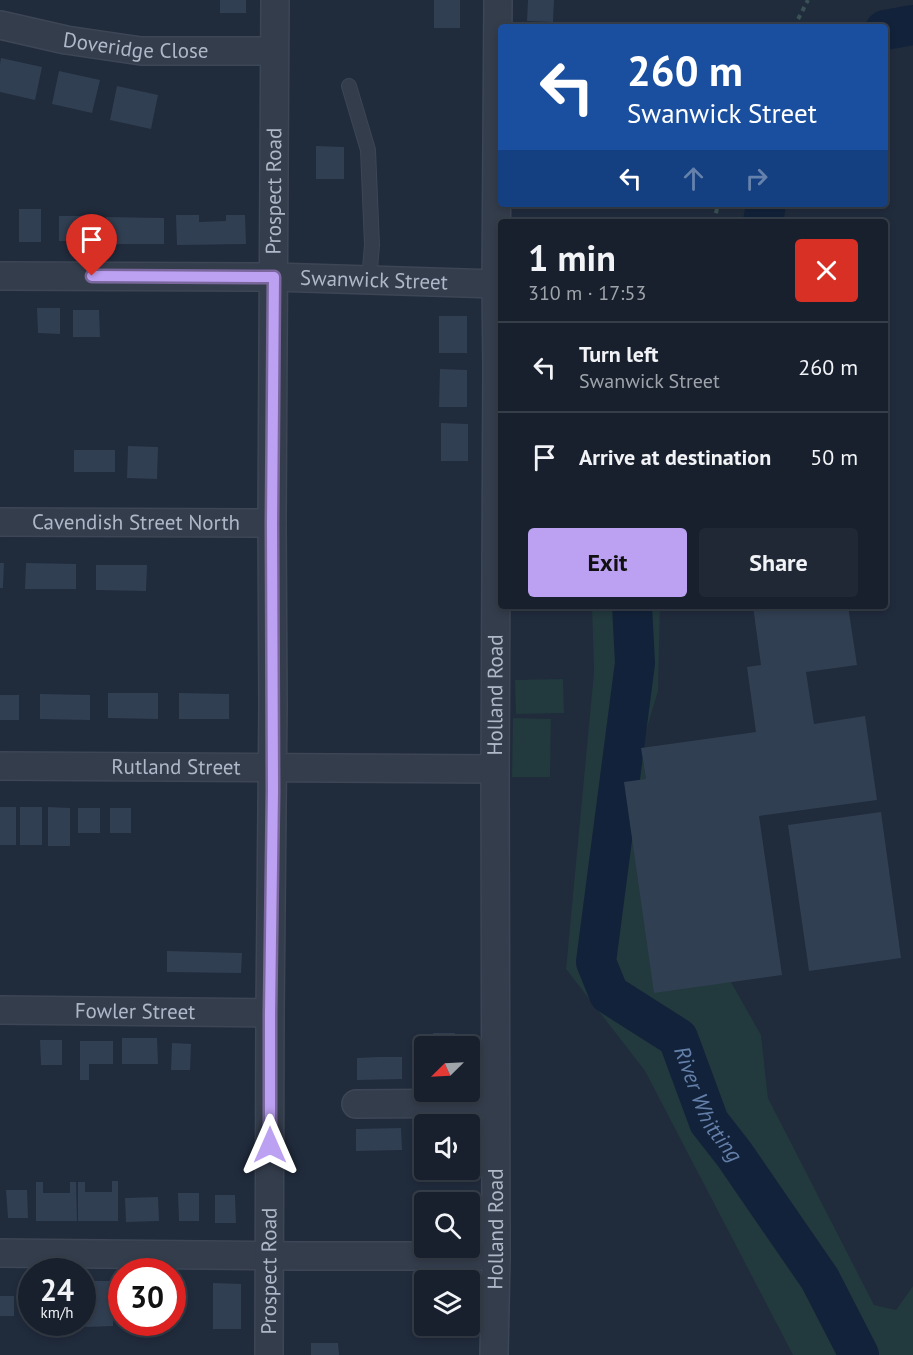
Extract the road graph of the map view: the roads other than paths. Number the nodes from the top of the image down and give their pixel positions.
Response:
1 (275, 0) edge
2 (498, 0) edge
3 (498, 24) edge
4 (0, 25) edge
5 (274, 51) junction
6 (349, 86) dead end
7 (0, 276) edge
8 (274, 277) junction
9 (369, 280) junction
10 (498, 284) edge
11 (498, 326) edge
12 (0, 522) edge
13 (272, 524) junction
14 (0, 766) edge
15 (273, 768) junction
16 (495, 769) junction
17 (0, 1010) edge
18 (270, 1013) junction
19 (494, 1103) junction
20 (356, 1104) dead end
21 (0, 1253) edge
22 (270, 1256) junction
23 (496, 1256) junction
24 (269, 1355) edge
25 (494, 1355) edge

1 - 5 street, Prospect Road
2 - 3 street, Holland Road
4 - 5 street, Doveridge Close
5 - 8 street, Prospect Road
6 - 9 lane
7 - 8 street, Swanwick Street
8 - 9 street, Swanwick Street
8 - 13 street, Prospect Road
9 - 10 street, Swanwick Street
11 - 16 street, Holland Road
12 - 13 street, Cavendish Street North
13 - 15 street, Prospect Road
14 - 15 street, Rutland Street
15 - 16 street, Rutland Street
15 - 18 street, Prospect Road
16 - 19 street, Holland Road
17 - 18 street, Fowler Street
18 - 22 street, Prospect Road
19 - 20 street
19 - 23 street, Holland Road
21 - 22 street
22 - 23 street
22 - 24 street, Prospect Road
23 - 25 street, Holland Road

